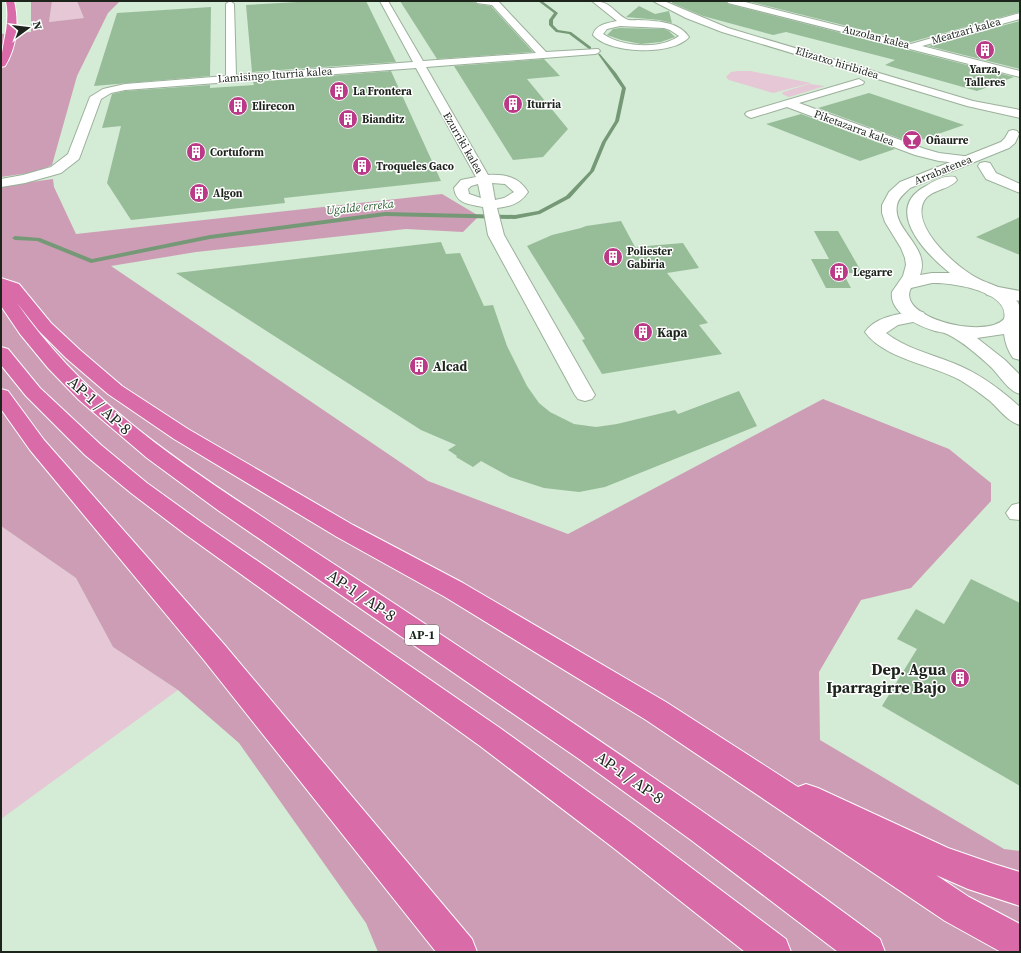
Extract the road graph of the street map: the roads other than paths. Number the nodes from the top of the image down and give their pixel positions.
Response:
1 (10, 1) edge
2 (384, 1) edge
3 (480, 1) edge
4 (596, 1) edge
5 (656, 1) edge
6 (731, 1) edge
7 (230, 4) dead end
8 (1020, 16) edge
9 (625, 23) junction
10 (607, 41) junction
11 (912, 46) junction
12 (646, 47) junction
13 (595, 51) junction
14 (543, 54) junction
15 (1, 64) edge
16 (419, 64) junction
17 (1020, 74) edge
18 (231, 79) junction
19 (859, 82) dead end
20 (787, 103) junction
21 (751, 114) dead end
22 (1020, 114) edge
23 (1020, 118) edge
24 (992, 119) dead end
25 (1016, 136) edge
26 (920, 152) junction
27 (1014, 155) dead end
28 (967, 160) junction
29 (985, 166) junction
30 (942, 170) junction
31 (484, 179) junction
32 (3, 183) dead end
33 (1020, 189) edge
34 (489, 204) junction
35 (1, 283) edge
36 (907, 284) junction
37 (976, 284) junction
38 (993, 291) junction
39 (1, 293) edge
40 (1020, 296) edge
41 (917, 316) junction
42 (1015, 317) edge
43 (953, 330) junction
44 (1, 353) edge
45 (1020, 354) edge
46 (1020, 388) edge
47 (1, 395) edge
48 (585, 395) dead end
49 (1020, 419) edge
50 (774, 788) junction
51 (1020, 889) edge
52 (1020, 943) edge
53 (458, 952) edge
54 (773, 952) edge
55 (867, 952) edge

1 - 15 highway
2 - 16 street, Ezurriki kalea
3 - 14 street
4 - 9 street
5 - 22 street, Elizatxo hiribidea
5 - 24 street, Elizatxo hiribidea
6 - 11 street, Auzolan kalea
7 - 18 street
8 - 11 street, Meatzari kalea
9 - 10 street
9 - 12 street
10 - 12 street
10 - 13 street
11 - 17 street, Auzolan kalea
12 - 13 street, Lamisingo Iturria kalea
13 - 14 street, Lamisingo Iturria kalea
14 - 16 street, Lamisingo Iturria kalea
16 - 18 street, Lamisingo Iturria kalea
16 - 31 street, Ezurriki kalea
18 - 32 street, Lamisingo Iturria kalea
19 - 20 street, Piketazarra kalea
20 - 21 street, Piketazarra kalea
20 - 26 street, Piketazarra kalea
23 - 25 street
25 - 28 street, Arrabatenea
26 - 28 street, Piketazarra kalea
26 - 30 street, Piketazarra kalea
27 - 29 street, Arrabatenea
28 - 30 street, Arrabatenea
29 - 33 street
29 - 37 street, Arrabatenea
30 - 36 street, Arrabatenea
31 - 34 street, Ezurriki kalea
31 - 34 street
31 - 34 street
34 - 48 street, Ezurriki kalea
35 - 50 highway
36 - 37 street, Arrabatenea
36 - 41 street, Arrabatenea
37 - 38 street, Arrabatenea
38 - 40 street
38 - 42 street, Arrabatenea
39 - 55 highway, AP-1 / AP-8 / AP-1
41 - 43 street, Arrabatenea
41 - 49 street
42 - 43 street, Arrabatenea
42 - 45 street
43 - 46 street
44 - 54 highway
47 - 53 highway
50 - 51 highway
50 - 52 highway

